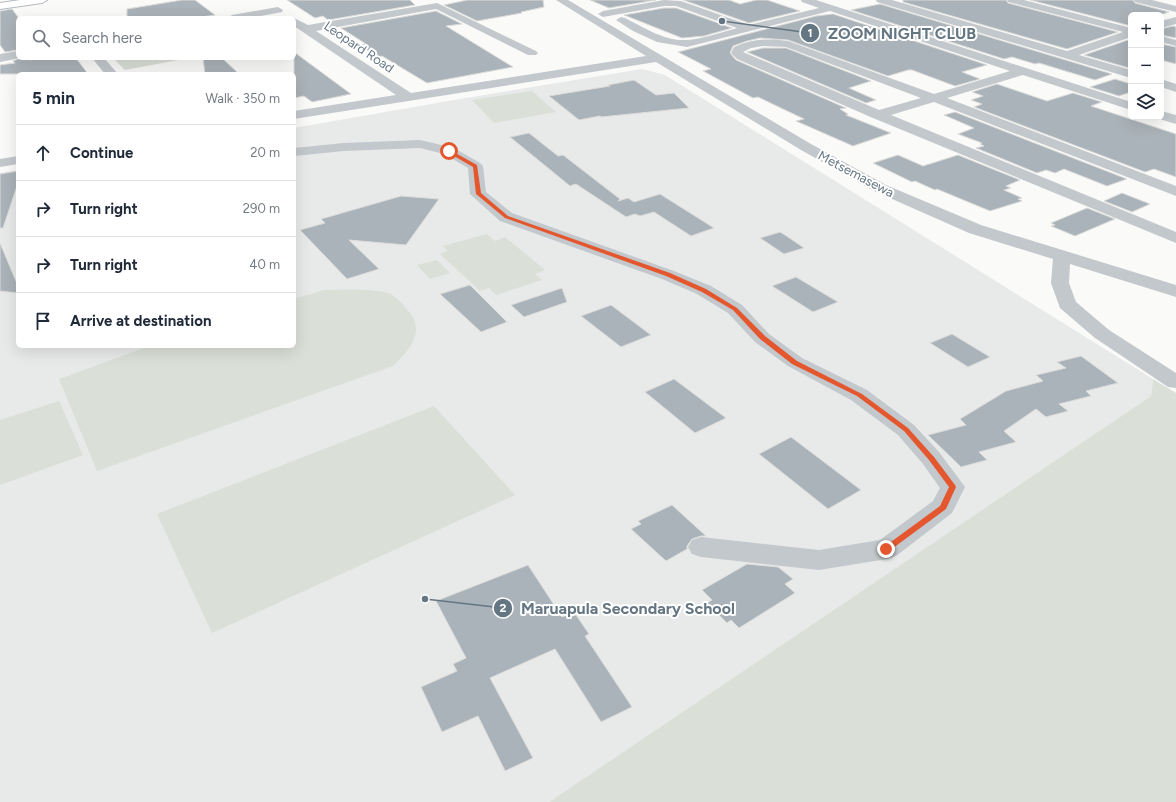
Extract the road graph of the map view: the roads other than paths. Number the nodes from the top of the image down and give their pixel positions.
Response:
1 (9, 0) edge
2 (42, 0) edge
3 (264, 0) edge
4 (561, 0) edge
5 (806, 0) edge
6 (881, 0) edge
7 (1012, 0) edge
8 (1139, 0) edge
9 (0, 1) edge
10 (438, 3) edge
11 (855, 3) dead end
12 (652, 5) junction
13 (0, 6) edge
14 (604, 8) junction
15 (832, 8) junction
16 (1176, 9) edge
17 (278, 10) junction
18 (674, 14) dead end
19 (244, 16) edge
20 (287, 16) edge
21 (714, 16) junction
22 (590, 17) junction
23 (1176, 20) edge
24 (695, 21) dead end
25 (296, 22) edge
26 (1164, 24) edge
27 (307, 29) junction
28 (749, 29) junction
29 (1128, 31) edge
30 (1128, 33) edge
31 (1164, 40) edge
32 (1176, 44) edge
33 (532, 53) dead end
34 (16, 55) edge
35 (1068, 55) junction
36 (0, 58) edge
37 (658, 58) junction
38 (1081, 59) junction
39 (100, 60) edge
40 (1022, 71) junction
41 (110, 72) edge
42 (1128, 73) edge
43 (1035, 75) junction
44 (1164, 85) edge
45 (1176, 88) edge
46 (408, 97) junction
47 (937, 99) junction
48 (1128, 105) edge
49 (296, 115) edge
50 (878, 116) junction
51 (1164, 117) edge
52 (1176, 120) edge
53 (296, 152) edge
54 (16, 160) edge
55 (0, 163) edge
56 (1176, 191) edge
57 (1176, 238) edge
58 (1062, 256) junction
59 (1176, 291) edge
60 (1176, 382) edge
61 (701, 547) dead end

1 - 9 main road
2 - 13 main road
3 - 17 street
4 - 22 street, Metsemasewa
5 - 15 street
6 - 35 street
7 - 29 street
8 - 16 street
10 - 27 street
10 - 33 street
11 - 15 street
12 - 14 street
12 - 18 street
12 - 21 street
14 - 22 street
14 - 28 street
15 - 28 street
15 - 40 street
17 - 19 street
17 - 20 street
21 - 24 street
21 - 28 street
22 - 37 street, Metsemasewa
23 - 26 street
25 - 27 street, Leopard Road
27 - 46 street, Leopard Road
30 - 35 street
31 - 32 street
34 - 36 street
35 - 38 street
37 - 46 street
37 - 58 street, Metsemasewa
38 - 42 street
38 - 43 street
39 - 41 street
40 - 43 street
40 - 47 street
43 - 48 street
44 - 45 street
46 - 49 street
47 - 50 street
47 - 50 street
47 - 56 street
50 - 57 street
51 - 52 street
53 - 61 street
54 - 55 street
58 - 59 street, Metsemasewa
58 - 60 street

